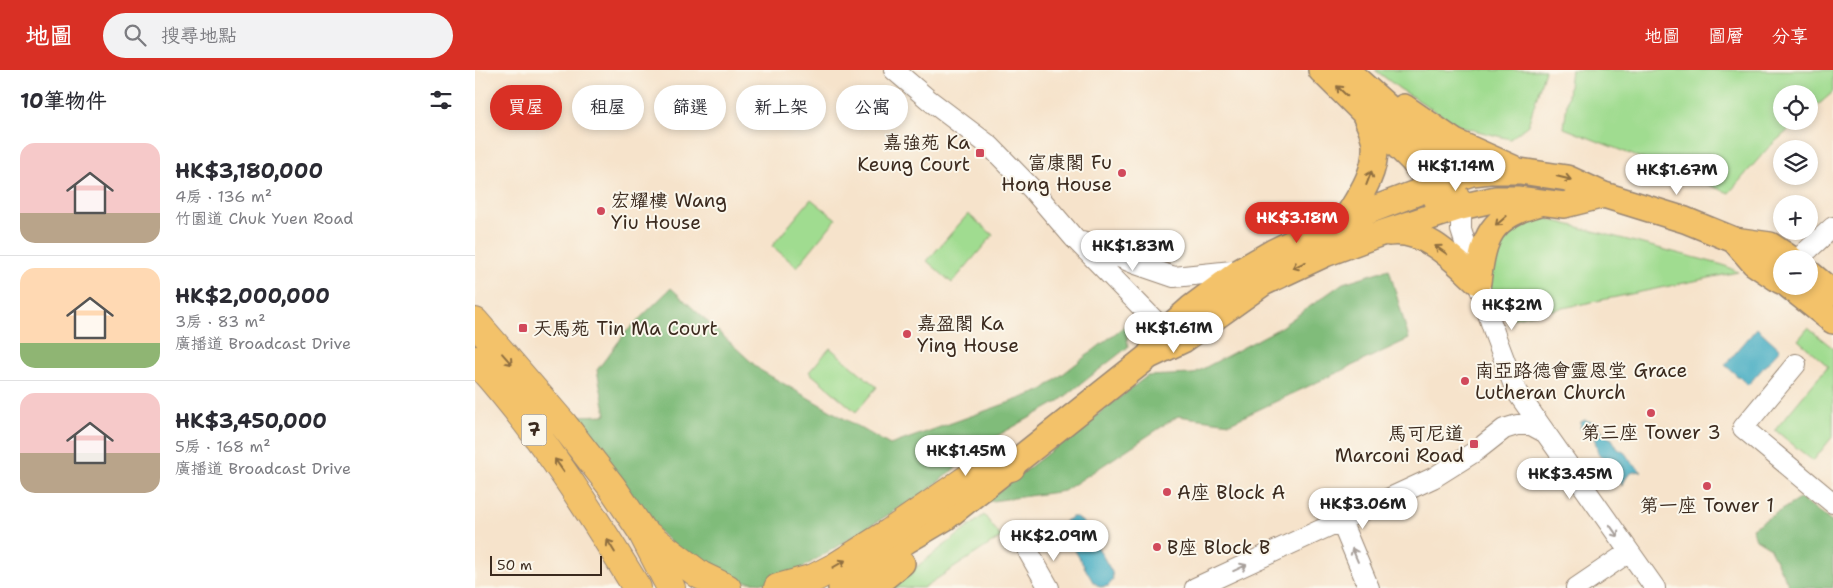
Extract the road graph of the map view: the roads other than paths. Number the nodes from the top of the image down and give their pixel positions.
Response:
1 (894, 70) edge
2 (1321, 70) edge
3 (1346, 70) edge
4 (1368, 102) junction
5 (1520, 171) junction
6 (1441, 184) junction
7 (1604, 195) junction
8 (1545, 202) junction
9 (1455, 217) junction
10 (1345, 220) junction
11 (1833, 227) edge
12 (1376, 235) junction
13 (1074, 238) junction
14 (1808, 250) edge
15 (1773, 252) edge
16 (1242, 270) junction
17 (1818, 280) edge
18 (1478, 282) junction
19 (1833, 293) edge
20 (1804, 295) edge
21 (1833, 321) edge
22 (475, 322) edge
23 (1174, 335) junction
24 (475, 360) edge
25 (1796, 364) dead end
26 (1516, 391) junction
27 (1504, 429) junction
28 (1544, 432) junction
29 (1011, 467) junction
30 (1833, 503) edge
31 (945, 518) junction
32 (1341, 521) junction
33 (641, 530) junction
34 (1629, 552) junction
35 (1029, 553) dead end
36 (637, 588) edge
37 (671, 588) edge
38 (727, 588) edge
39 (778, 588) edge
40 (841, 588) edge
41 (871, 588) edge
42 (1049, 588) edge
43 (1195, 588) edge
44 (1369, 588) edge
45 (1576, 588) edge
46 (1655, 588) edge

1 - 13 street
4 -> 2 main road
3 - 4 main road
4 - 5 main road
4 - 6 main road
10 -> 4 main road
5 - 6 main road
5 -> 7 main road
6 - 9 main road
6 - 10 main road
7 - 8 main road
7 - 15 main road
8 - 9 main road
8 -> 18 main road
9 - 12 main road
9 - 18 street
10 - 16 main road
11 - 14 street
18 -> 12 main road
12 -> 23 main road
13 - 16 street
13 - 23 street
16 - 23 main road
17 - 19 main road
18 - 26 street
20 - 21 main road
22 -> 33 highway, 7
23 - 29 main road
36 -> 24 highway, 7
25 - 30 street
26 - 27 street
26 - 28 street
27 - 28 street
27 - 32 street
28 -> 34 street
29 - 31 main road
39 -> 29 highway
31 - 40 main road
31 - 41 main road
43 -> 32 street
44 -> 32 street
33 - 37 highway, 7
33 - 38 highway
34 - 45 street
34 - 46 street
35 - 42 street

